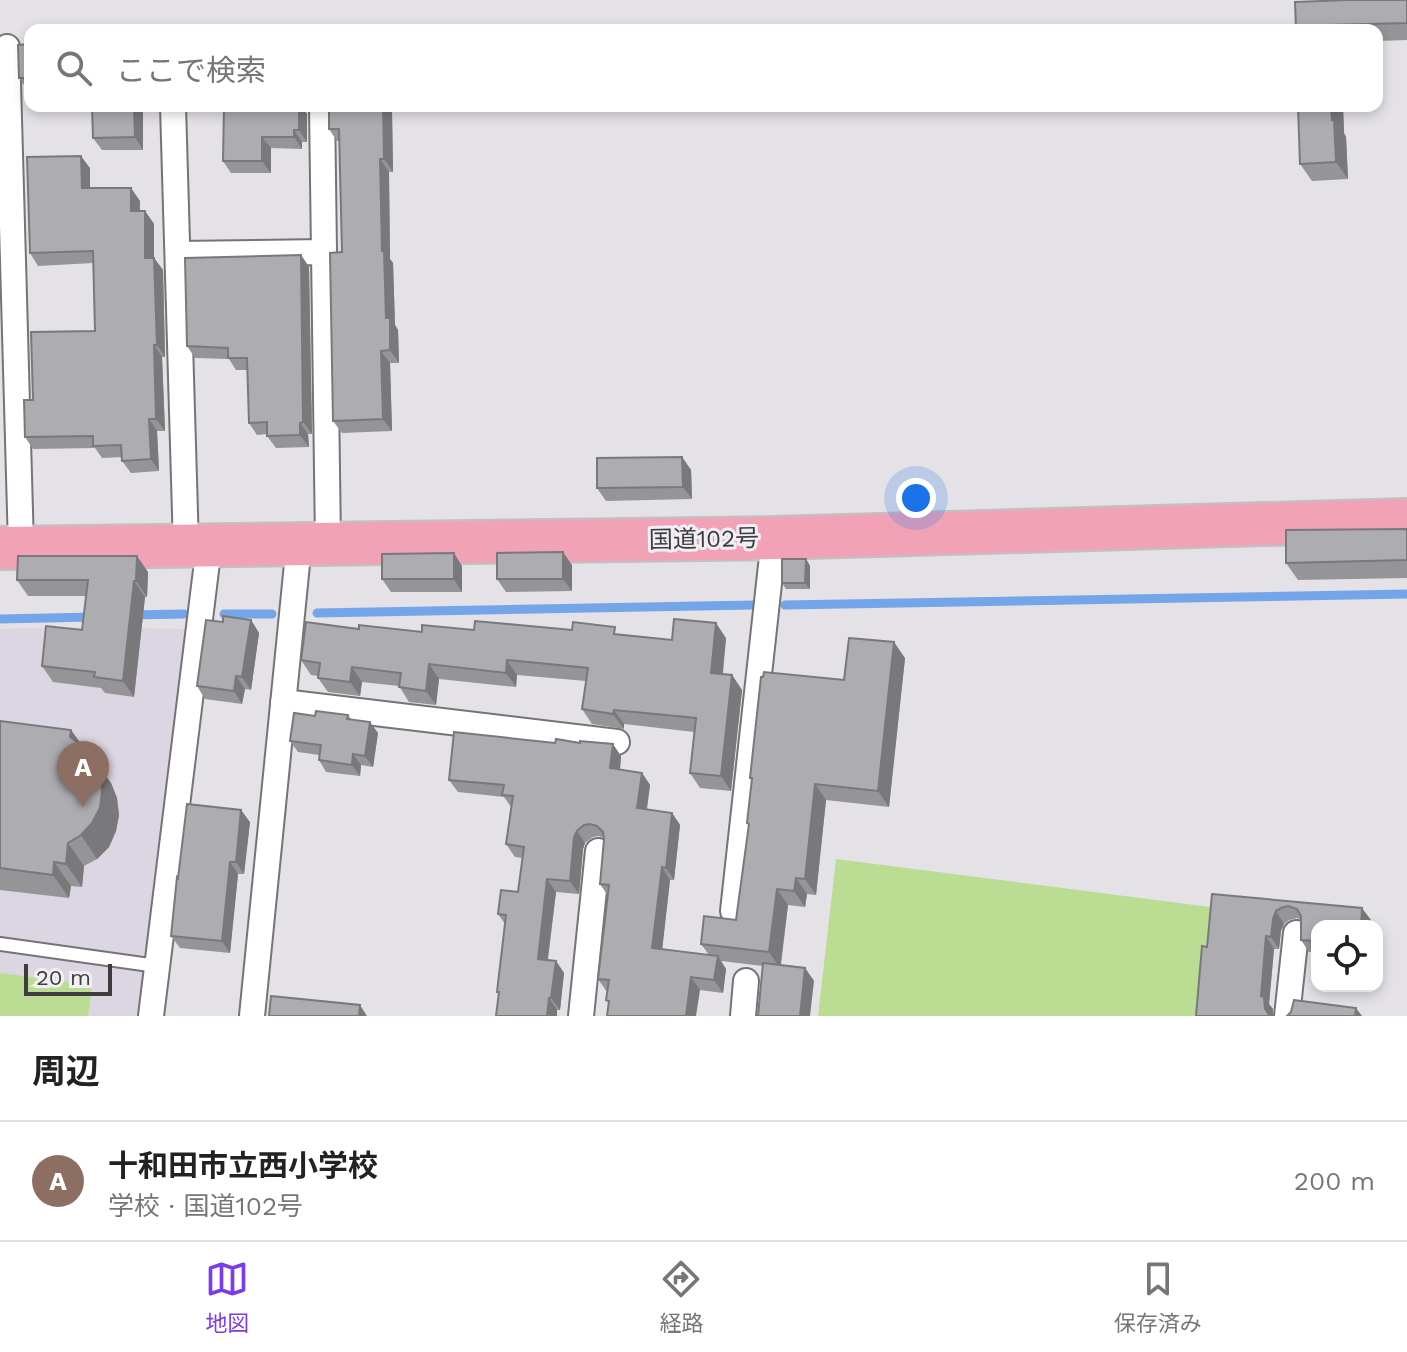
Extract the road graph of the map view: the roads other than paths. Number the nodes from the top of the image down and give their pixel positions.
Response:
1 (12, 47) edge
2 (173, 112) edge
3 (322, 112) edge
4 (324, 252) junction
5 (178, 254) junction
6 (1407, 520) edge
7 (774, 538) junction
8 (314, 543) junction
9 (198, 546) junction
10 (10, 548) edge
11 (283, 702) junction
12 (617, 742) dead end
13 (598, 851) dead end
14 (733, 911) dead end
15 (1296, 933) dead end
16 (0, 944) edge
17 (157, 966) junction
18 (746, 981) dead end
19 (151, 1016) edge
20 (252, 1016) edge
21 (581, 1016) edge
22 (743, 1016) edge
23 (1287, 1016) edge

1 - 10 street
2 - 5 street
3 - 4 street
4 - 5 street
4 - 8 street
5 - 9 street
6 - 7 highway, 国道102号
7 - 8 highway, 国道102号
7 - 14 street
8 - 9 highway, 国道102号
8 - 11 street
9 - 10 highway, 国道102号
9 - 17 street
11 - 12 street
11 - 20 street
13 - 21 street
15 - 23 street
16 - 17 lane
17 - 19 street
18 - 22 street

